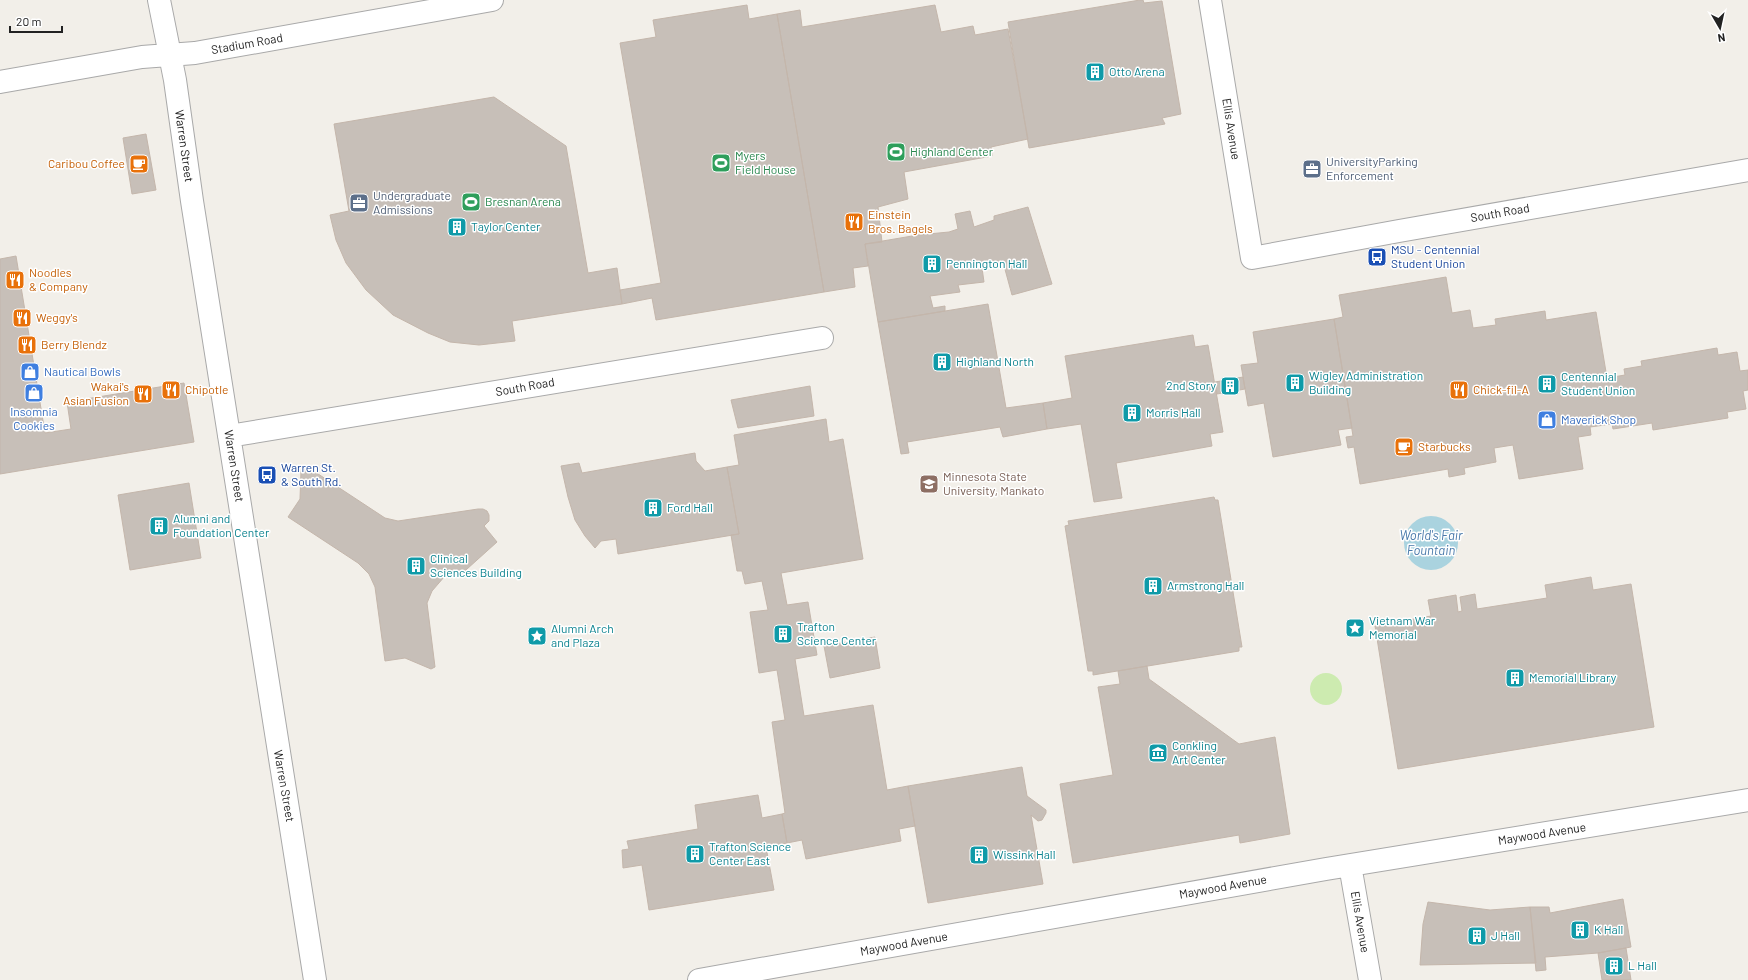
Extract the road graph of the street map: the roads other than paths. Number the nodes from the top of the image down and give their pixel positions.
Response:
1 (159, 0) edge
2 (492, 0) edge
3 (1210, 0) edge
4 (170, 55) junction
5 (0, 82) edge
6 (1748, 170) edge
7 (1252, 258) joint
8 (822, 338) dead end
9 (229, 436) junction
10 (1748, 800) edge
11 (1350, 865) junction
12 (740, 976) edge
13 (315, 980) edge
14 (699, 980) edge
15 (1370, 980) edge

1 - 4 street, Warren Street
2 - 4 street, Stadium Road
3 - 7 street, Ellis Avenue
4 - 5 street, Stadium Road
4 - 9 street, Warren Street
6 - 7 street, South Road
8 - 9 street, South Road
9 - 13 street, Warren Street
10 - 11 street, Maywood Avenue
11 - 12 street, Maywood Avenue
11 - 15 street, Ellis Avenue
12 - 14 street, Maywood Avenue

